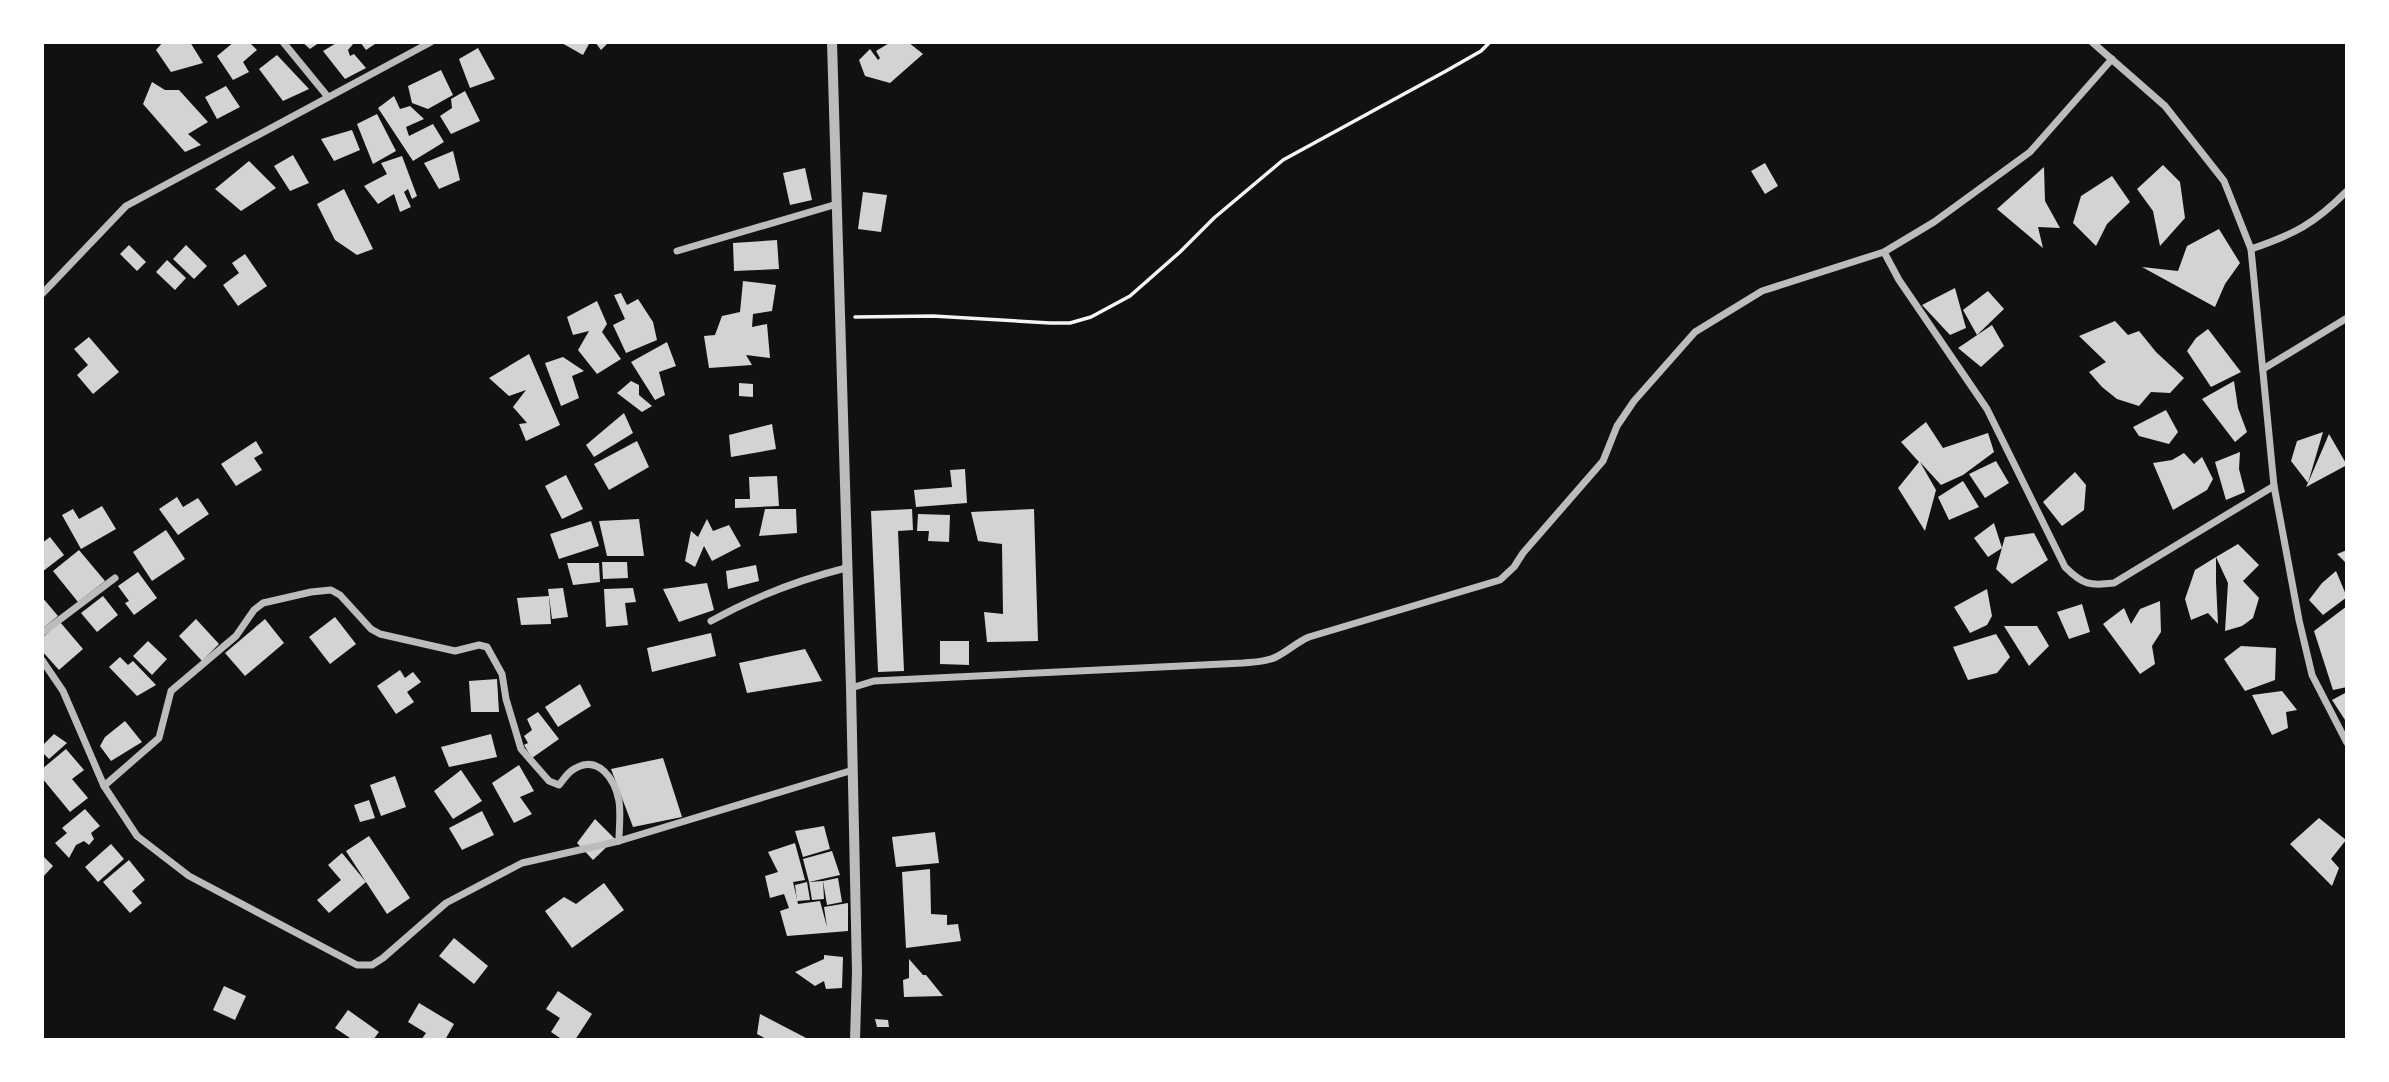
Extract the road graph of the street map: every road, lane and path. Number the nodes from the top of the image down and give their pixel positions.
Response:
1 (283, 42) edge
2 (430, 42) edge
3 (832, 42) edge
4 (1490, 42) edge
5 (2092, 42) edge
6 (2112, 59) junction
7 (328, 97) junction
8 (2347, 191) edge
9 (837, 204) junction
10 (2251, 249) junction
11 (677, 251) dead end
12 (1884, 252) junction
13 (42, 294) edge
14 (840, 317) junction
15 (2347, 318) edge
16 (2263, 369) junction
17 (2274, 486) junction
18 (846, 568) junction
19 (115, 578) dead end
20 (711, 621) dead end
21 (42, 633) edge
22 (42, 660) edge
23 (851, 688) junction
24 (2347, 743) edge
25 (853, 770) junction
26 (104, 786) junction
27 (620, 841) junction
28 (855, 1040) edge

1 - 7 street
2 - 7 street
3 - 9 street
4 - 14 path
5 - 6 street
6 - 10 street
6 - 12 street
7 - 13 street
8 - 10 street
9 - 11 street
9 - 14 street
10 - 16 street
12 - 17 street
12 - 23 street
14 - 18 street
15 - 16 street
16 - 17 street
17 - 24 street
18 - 20 street
18 - 23 street
19 - 21 street
22 - 26 street
23 - 25 street
25 - 27 street
25 - 28 street
26 - 27 street
26 - 27 street

